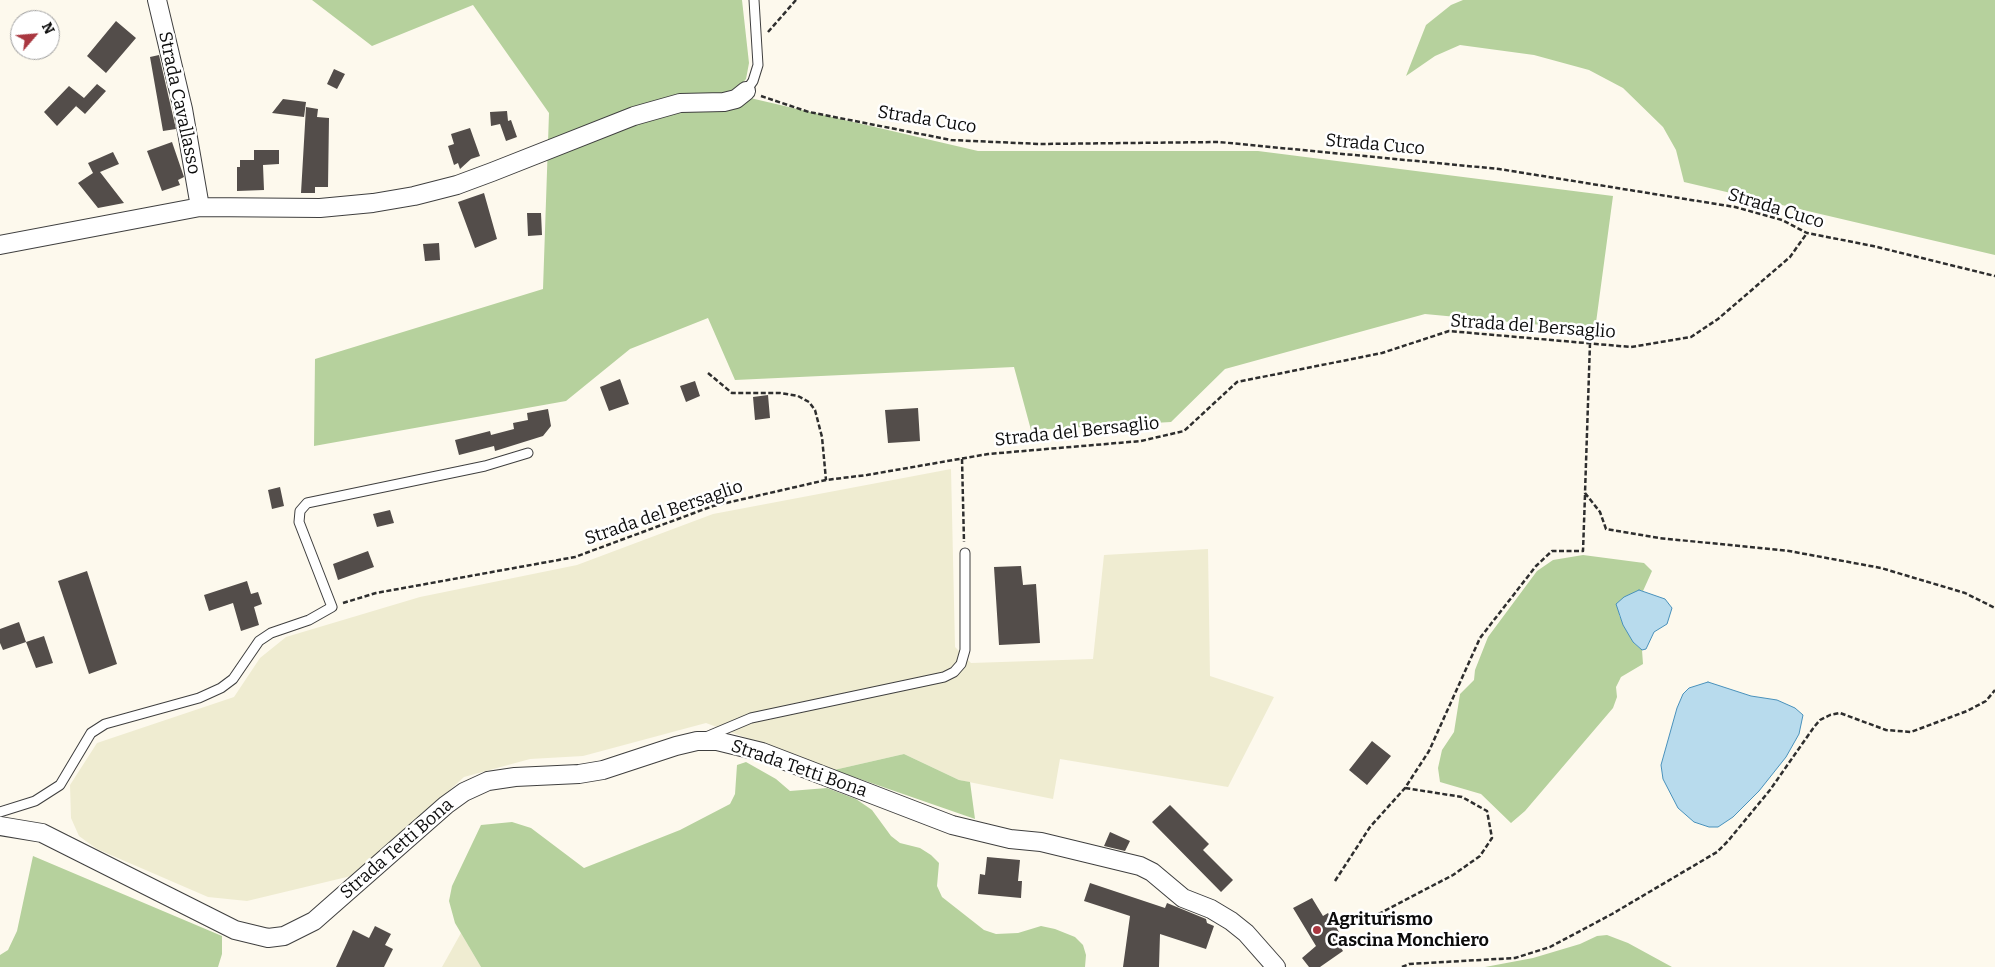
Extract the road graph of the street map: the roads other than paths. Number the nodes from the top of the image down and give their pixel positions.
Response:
1 (157, 0) edge
2 (754, 0) edge
3 (746, 92) joint
4 (200, 207) junction
5 (0, 245) edge
6 (528, 453) dead end
7 (965, 553) road end
8 (697, 741) junction
9 (0, 812) edge
10 (0, 826) edge
11 (1276, 967) edge

1 - 4 street, Strada Cavallasso
2 - 3 lane
3 - 4 street
4 - 5 street
6 - 9 lane
7 - 8 lane
8 - 10 street, Strada Tetti Bona
8 - 11 street, Strada Tetti Bona

